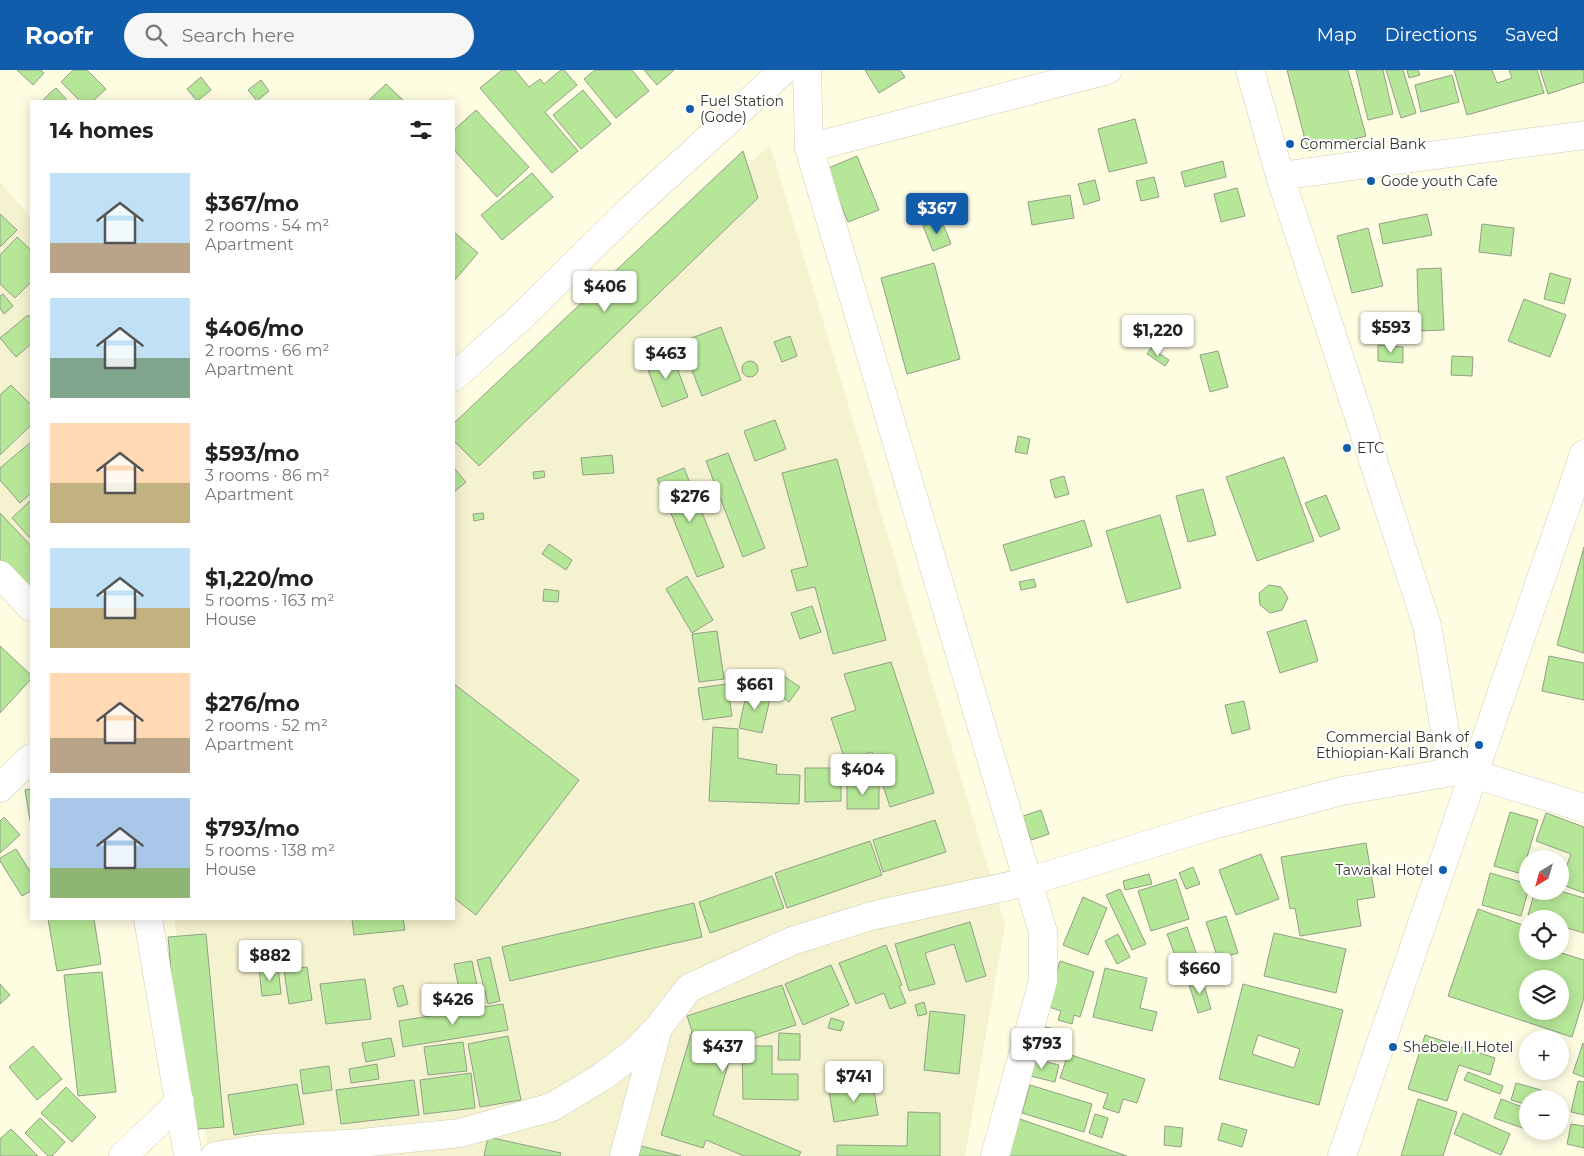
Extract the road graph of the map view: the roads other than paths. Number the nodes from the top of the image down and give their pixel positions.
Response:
1 (784, 70) edge
2 (807, 70) edge
3 (1108, 70) edge
4 (1250, 70) edge
5 (1584, 136) edge
6 (809, 148) junction
7 (1280, 176) junction
8 (455, 376) edge
9 (1584, 454) edge
10 (0, 575) edge
11 (30, 606) edge
12 (30, 759) edge
13 (1463, 773) junction
14 (0, 788) edge
15 (1584, 808) edge
16 (1027, 882) junction
17 (148, 920) edge
18 (658, 1028) junction
19 (180, 1102) junction
20 (461, 1144) edge
21 (123, 1156) edge
22 (188, 1156) edge
23 (215, 1156) edge
24 (624, 1156) edge
25 (995, 1156) edge
26 (1342, 1156) edge

1 - 8 street
2 - 6 street
3 - 6 street
4 - 7 street
5 - 7 street
6 - 16 street
7 - 13 street
9 - 13 street
10 - 11 street
12 - 14 street
13 - 15 street
13 - 16 street
13 - 26 street
16 - 18 street
16 - 25 street
17 - 19 street
18 - 20 street
18 - 24 street
19 - 21 street
19 - 22 street
20 - 23 street

